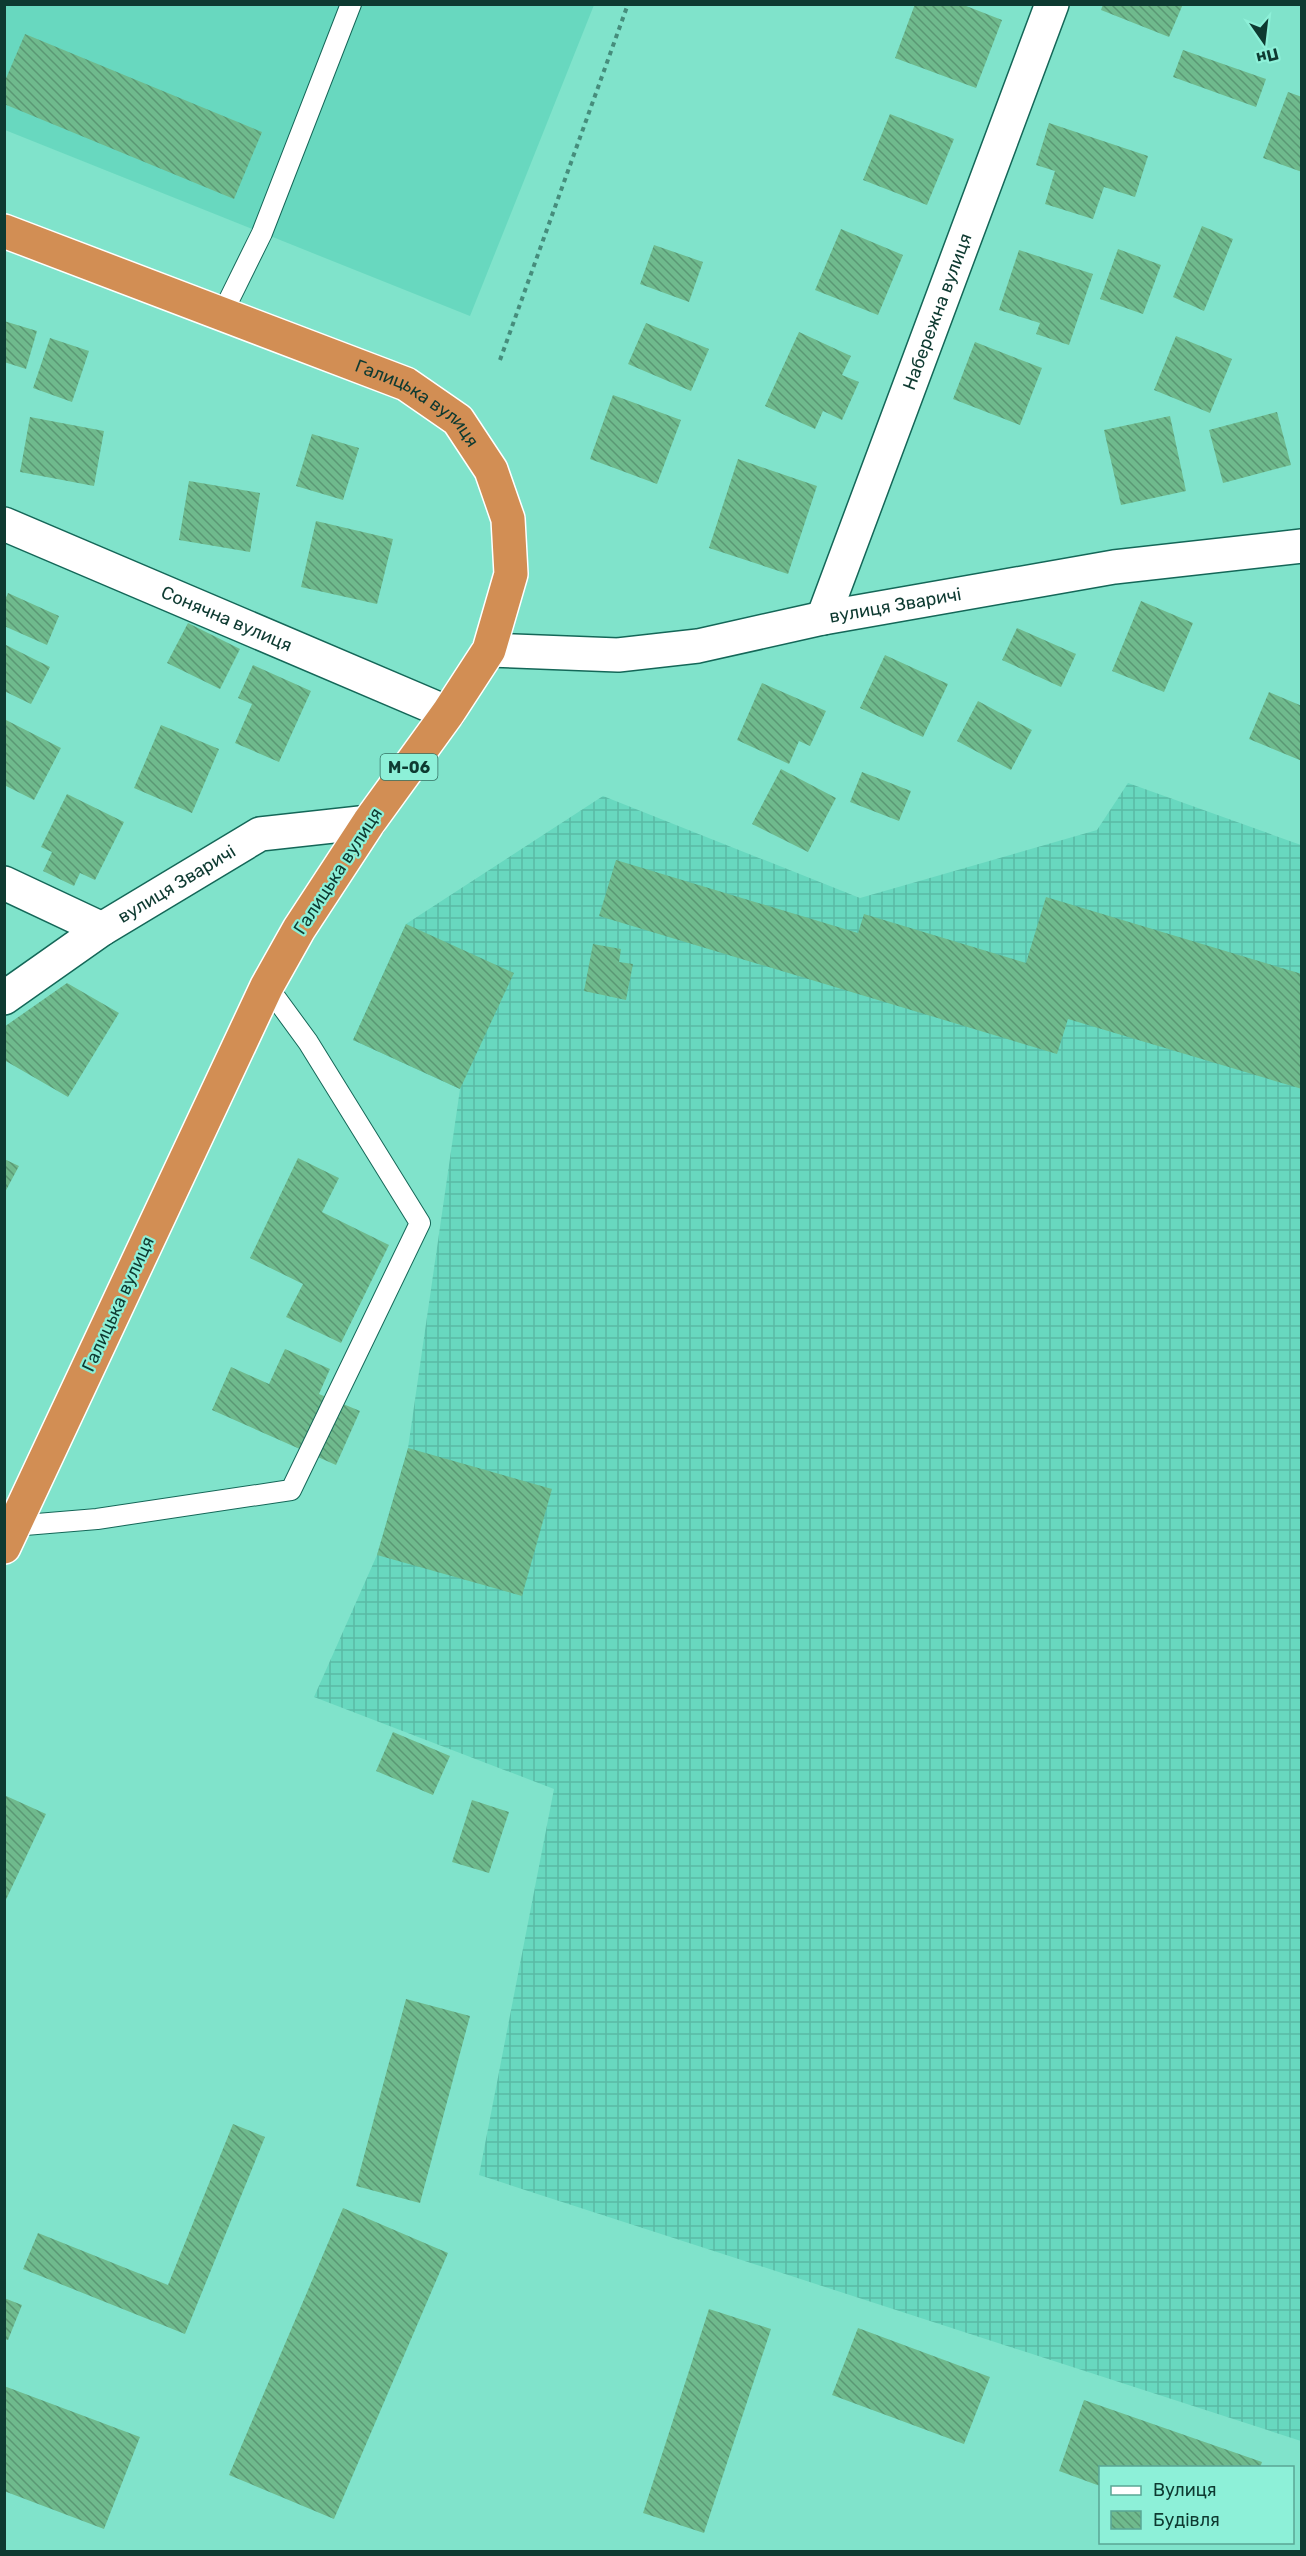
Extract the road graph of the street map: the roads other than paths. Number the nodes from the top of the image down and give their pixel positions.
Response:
1 (351, 4) edge
2 (1052, 4) edge
3 (4, 231) edge
4 (222, 314) junction
5 (4, 524) edge
6 (1302, 546) edge
7 (823, 618) junction
8 (489, 650) junction
9 (448, 713) junction
10 (369, 822) junction
11 (4, 883) edge
12 (102, 929) junction
13 (267, 986) junction
14 (4, 998) edge
15 (9, 1537) edge

1 - 4 lane
2 - 7 street, Набережна вулиця
3 - 4 highway, Галицька вулиця / М-06
4 - 8 highway, Галицька вулиця / М-06
5 - 9 street, Сонячна вулиця
6 - 7 street, вулиця Зваричі
7 - 8 street, вулиця Зваричі
8 - 9 highway, Галицька вулиця / М-06
9 - 10 highway, Галицька вулиця / М-06
10 - 12 street, вулиця Зваричі
10 - 13 highway, Галицька вулиця / М-06
11 - 12 street
12 - 14 street, вулиця Зваричі
13 - 15 highway, Галицька вулиця / М-06
13 - 15 lane

